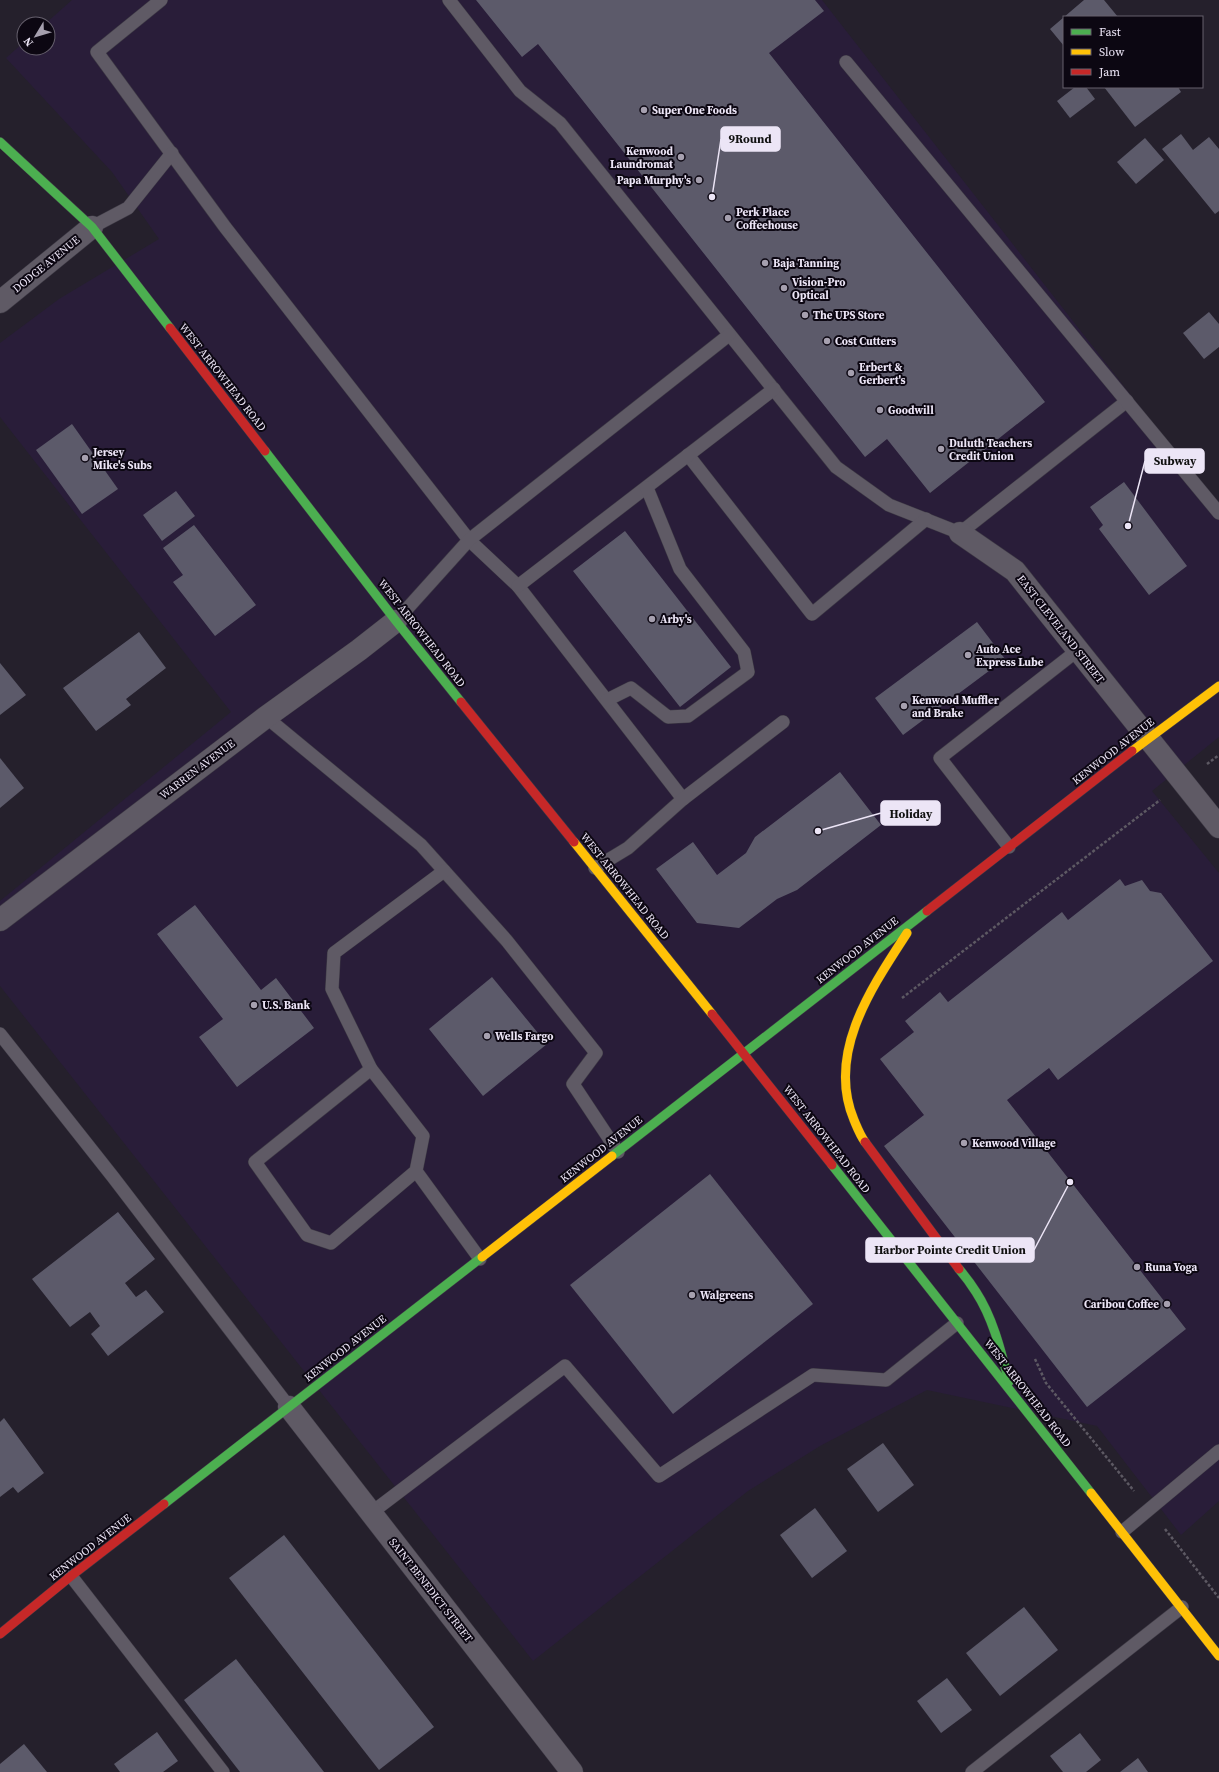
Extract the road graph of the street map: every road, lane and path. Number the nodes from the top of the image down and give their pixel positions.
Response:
1 (161, 0) edge
2 (449, 0) edge
3 (846, 62) dead end
4 (0, 142) edge
5 (172, 153) junction
6 (92, 227) junction
7 (0, 302) edge
8 (729, 335) junction
9 (774, 389) junction
10 (1127, 401) junction
11 (688, 455) junction
12 (647, 488) junction
13 (1219, 513) edge
14 (926, 519) junction
15 (960, 533) junction
16 (469, 540) junction
17 (518, 586) junction
18 (396, 621) junction
19 (1078, 650) junction
20 (1219, 686) edge
21 (607, 700) junction
22 (266, 717) junction
23 (783, 722) dead end
24 (1148, 739) junction
25 (1219, 755) edge
26 (1183, 782) junction
27 (683, 799) junction
28 (1219, 827) edge
29 (1009, 847) junction
30 (595, 868) junction
31 (444, 871) junction
32 (916, 919) junction
33 (0, 920) edge
34 (900, 1000) dead end
35 (0, 1034) edge
36 (744, 1053) junction
37 (371, 1069) junction
38 (618, 1152) junction
39 (416, 1171) junction
40 (480, 1259) junction
41 (957, 1323) junction
42 (1033, 1355) dead end
43 (1012, 1393) junction
44 (289, 1407) junction
45 (1219, 1451) edge
46 (1150, 1509) junction
47 (371, 1513) junction
48 (1122, 1532) junction
49 (71, 1576) junction
50 (1219, 1598) edge
51 (1182, 1607) junction
52 (0, 1634) edge
53 (1219, 1656) edge
54 (223, 1772) edge
55 (572, 1772) edge
56 (972, 1772) edge

1 - 5 lane
2 - 8 lane
3 - 10 lane
4 - 6 street, WEST ARROWHEAD ROAD
5 - 6 lane
5 - 16 lane
6 - 7 street, DODGE AVENUE
6 - 18 street, WEST ARROWHEAD ROAD
8 - 9 lane
8 - 16 lane
9 - 11 lane
9 - 14 lane
10 - 13 lane
10 - 15 lane
11 - 12 lane
11 - 14 lane
12 - 17 lane
12 - 21 lane
14 - 15 lane
15 - 19 street, EAST CLEVELAND STREET
16 - 17 lane
16 - 18 lane
17 - 21 lane
18 - 22 street, WARREN AVENUE
18 - 30 street, WEST ARROWHEAD ROAD
19 - 24 street, EAST CLEVELAND STREET
19 - 29 lane
20 - 24 street, KENWOOD AVENUE
21 - 27 lane
22 - 31 lane
22 - 33 street, WARREN AVENUE
23 - 27 lane
24 - 26 street, EAST CLEVELAND STREET
24 - 29 street, KENWOOD AVENUE
25 - 26 path
26 - 28 street, EAST CLEVELAND STREET
26 - 34 path
27 - 30 lane
29 - 32 street, KENWOOD AVENUE
30 - 36 street, WEST ARROWHEAD ROAD
31 - 37 lane
31 - 38 lane
32 - 36 street, KENWOOD AVENUE
32 - 43 street
35 - 44 lane
36 - 38 street, KENWOOD AVENUE
36 - 41 street, WEST ARROWHEAD ROAD
37 - 39 lane
37 - 39 lane
38 - 40 street, KENWOOD AVENUE
39 - 40 lane
40 - 44 street, KENWOOD AVENUE
41 - 43 street, WEST ARROWHEAD ROAD
41 - 47 lane
42 - 46 path
43 - 48 street, WEST ARROWHEAD ROAD
44 - 47 street, SAINT BENEDICT STREET
44 - 49 street, KENWOOD AVENUE
45 - 46 lane
46 - 48 lane
46 - 50 path
47 - 55 street, SAINT BENEDICT STREET
48 - 51 street, WEST ARROWHEAD ROAD
49 - 52 street, KENWOOD AVENUE
49 - 54 lane
51 - 53 street, WEST ARROWHEAD ROAD
51 - 56 lane

